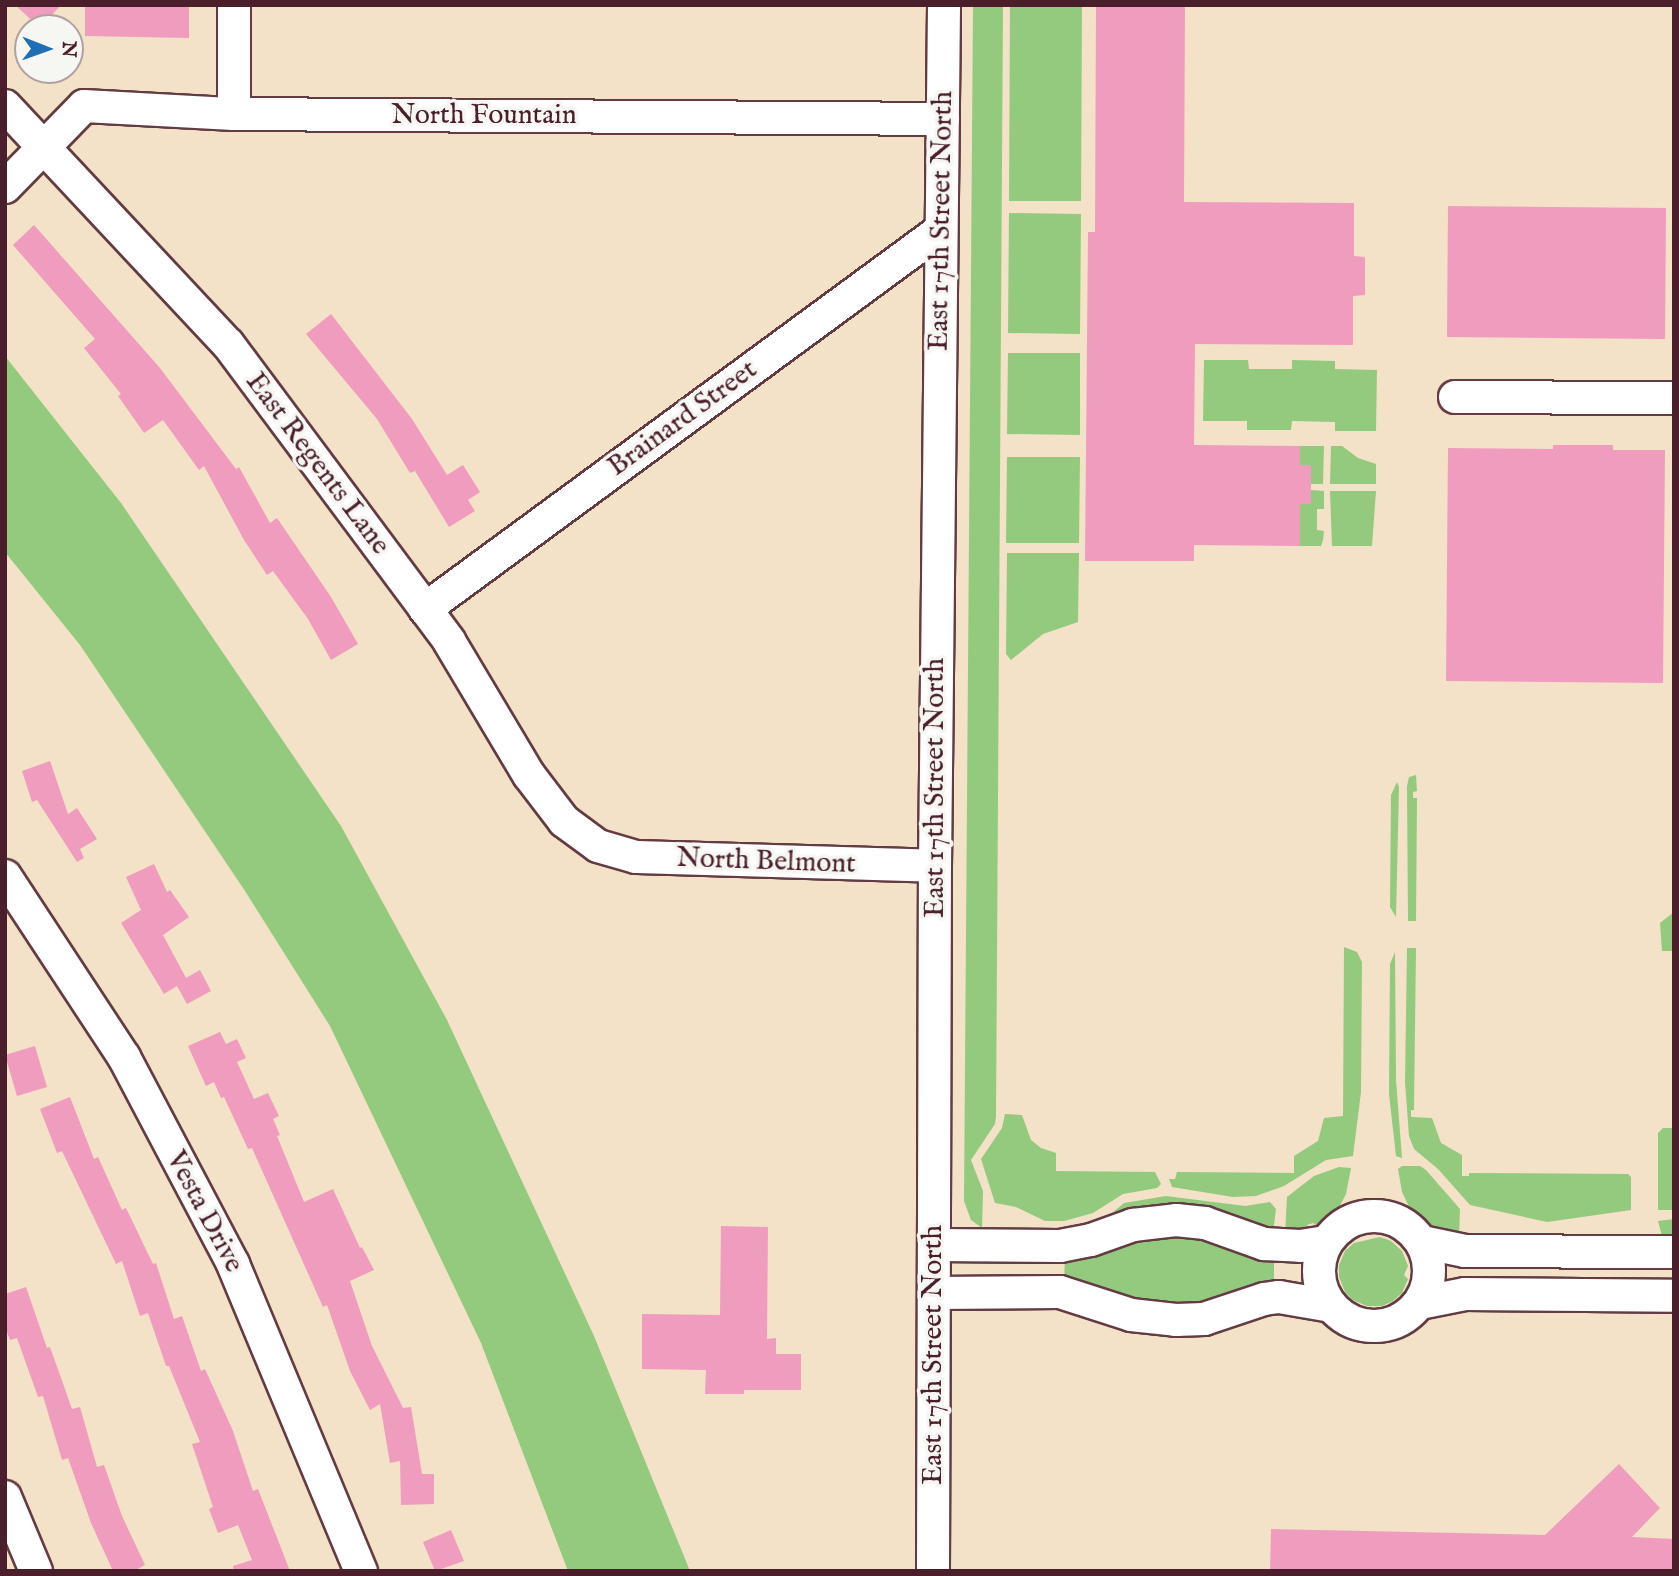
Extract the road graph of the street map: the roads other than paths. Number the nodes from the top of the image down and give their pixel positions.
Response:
1 (234, 5) edge
2 (944, 5) edge
3 (5, 106) edge
4 (234, 114) junction
5 (943, 119) junction
6 (43, 147) junction
7 (5, 187) edge
8 (942, 230) junction
9 (1455, 397) dead end
10 (1674, 398) edge
11 (425, 608) junction
12 (598, 846) joint
13 (935, 866) junction
14 (5, 876) edge
15 (1326, 1242) junction
16 (1422, 1242) junction
17 (935, 1245) junction
18 (1674, 1252) edge
19 (935, 1293) junction
20 (1674, 1296) edge
21 (1420, 1303) junction
22 (1331, 1306) junction
23 (5, 1497) edge
24 (36, 1571) edge
25 (361, 1571) edge
26 (933, 1571) edge

1 - 4 street
2 - 5 street, East 17th Street North
3 - 6 street, East Regents Lane
4 - 5 street, North Fountain
4 - 6 street, North Fountain
5 - 8 street, East 17th Street North
6 - 7 street, North Fountain
6 - 11 street, East Regents Lane
8 - 11 street, Brainard Street
8 - 13 street, East 17th Street North
9 - 10 street
11 - 12 street, East Regents Lane
12 - 13 street, North Belmont
13 - 17 street, East 17th Street North
14 - 25 street, Vesta Drive
15 - 16 street
15 - 17 street
15 - 22 street
16 - 18 street
16 - 21 street
17 - 19 street, East 17th Street North
19 - 22 street
19 - 26 street, East 17th Street North
20 - 21 street
21 - 22 street
23 - 24 street

